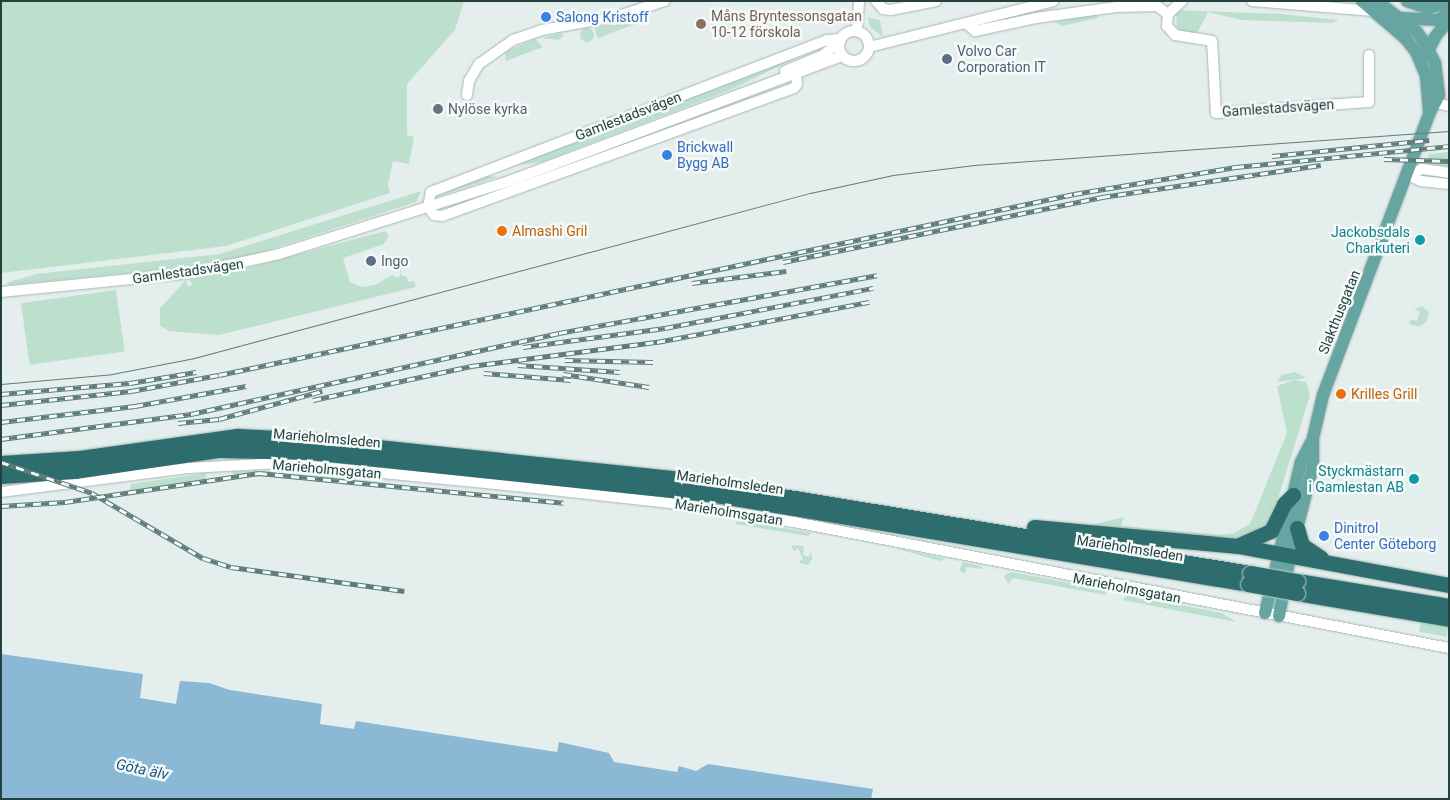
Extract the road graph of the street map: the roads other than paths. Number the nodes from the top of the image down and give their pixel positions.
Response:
1 (665, 1) edge
2 (859, 1) edge
3 (876, 1) edge
4 (936, 1) edge
5 (1053, 1) edge
6 (1182, 1) edge
7 (1252, 1) edge
8 (1362, 1) edge
9 (1387, 1) edge
10 (1407, 1) edge
11 (1449, 3) edge
12 (1079, 6) edge
13 (1376, 6) edge
14 (1168, 14) junction
15 (1400, 18) junction
16 (1446, 19) edge
17 (967, 24) junction
18 (856, 32) junction
19 (840, 40) junction
20 (869, 47) junction
21 (1428, 49) junction
22 (842, 56) junction
23 (1368, 56) dead end
24 (1424, 71) junction
25 (796, 74) junction
26 (747, 91) junction
27 (467, 95) dead end
28 (1443, 104) edge
29 (1428, 114) junction
30 (490, 170) junction
31 (1449, 173) edge
32 (1408, 175) junction
33 (512, 180) junction
34 (1449, 184) edge
35 (428, 207) junction
36 (1, 292) edge
37 (1313, 438) junction
38 (1, 464) edge
39 (1, 476) edge
40 (1, 492) edge
41 (1293, 495) junction
42 (992, 528) junction
43 (1297, 528) junction
44 (1238, 546) junction
45 (1284, 555) junction
46 (1325, 561) junction
47 (1249, 578) junction
48 (1449, 585) edge
49 (1297, 587) junction
50 (1449, 606) edge
51 (1265, 613) junction
52 (1279, 616) junction
53 (1449, 619) edge
54 (1449, 648) edge

1 - 27 street
2 - 18 street
3 - 4 street
5 - 17 street
6 - 14 street
7 - 13 street
8 - 13 main road, Slakthusgatan
9 - 15 main road, Slakthusgatan
10 - 11 main road
12 - 14 street
12 - 17 street
13 - 15 main road, Slakthusgatan
13 - 24 main road, Slakthusgatan
14 - 23 street, Gamlestadsvägen
15 - 16 main road
15 - 21 main road, Slakthusgatan
16 - 21 main road
17 - 20 street
18 - 19 street
18 - 20 street
19 - 22 street
19 - 26 street, Gamlestadsvägen
19 - 30 street, Gamlestadsvägen
20 - 22 street
21 - 24 main road
21 - 28 main road, Slakthusgatan
22 - 25 street, Gamlestadsvägen
24 - 29 main road, Slakthusgatan
25 - 26 street, Gamlestadsvägen
25 - 35 street
26 - 33 street, Gamlestadsvägen
28 - 29 main road, Slakthusgatan
29 - 32 main road, Slakthusgatan
30 - 33 street
30 - 35 street, Gamlestadsvägen
31 - 32 street
32 - 34 street
32 - 37 main road, Slakthusgatan
33 - 35 street, Gamlestadsvägen
35 - 36 street, Gamlestadsvägen
37 - 41 main road, Slakthusgatan
37 - 43 main road, Slakthusgatan
38 - 42 highway, Marieholmsleden
39 - 47 highway, Marieholmsleden
40 - 51 street, Marieholmsgatan
41 - 44 highway
41 - 45 main road, Slakthusgatan
42 - 44 highway
42 - 47 highway, Marieholmsleden
43 - 45 main road, Slakthusgatan
43 - 46 highway
44 - 45 highway
45 - 46 highway
45 - 51 main road, Slakthusgatan
45 - 52 main road, Slakthusgatan
46 - 48 highway
47 - 49 highway, Marieholmsleden, bridge
49 - 50 highway, Marieholmsleden
49 - 53 highway, Marieholmsleden
51 - 52 street, Marieholmsgatan
52 - 54 street, Marieholmsgatan

